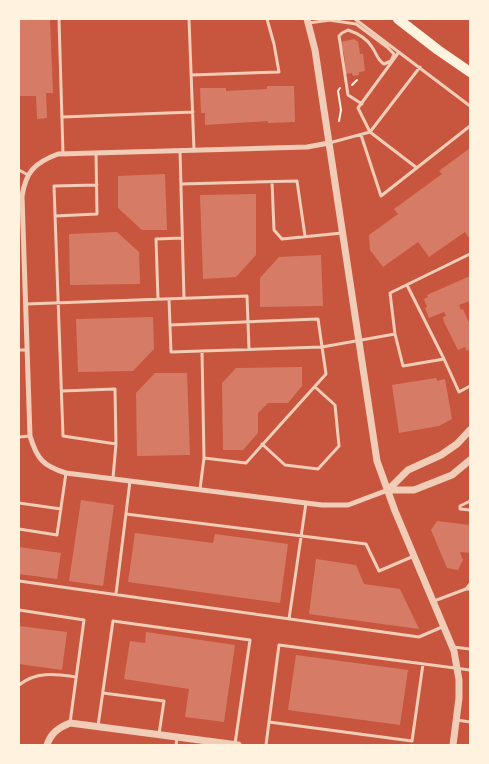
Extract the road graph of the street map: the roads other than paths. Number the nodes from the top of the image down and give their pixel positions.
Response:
1 (59, 19) edge
2 (189, 19) edge
3 (267, 19) edge
4 (339, 19) edge
5 (355, 19) edge
6 (398, 19) edge
7 (329, 20) junction
8 (308, 21) edge
9 (399, 52) junction
10 (420, 67) junction
11 (470, 72) edge
12 (192, 75) junction
13 (362, 104) junction
14 (470, 106) edge
15 (193, 112) junction
16 (62, 117) junction
17 (470, 126) edge
18 (370, 132) junction
19 (361, 135) junction
20 (329, 143) junction
21 (194, 150) junction
22 (180, 151) junction
23 (96, 153) junction
24 (63, 154) junction
25 (417, 168) junction
26 (19, 170) edge
27 (28, 175) junction
28 (272, 182) junction
29 (181, 184) junction
30 (96, 186) junction
31 (55, 216) junction
32 (343, 233) junction
33 (305, 236) junction
34 (182, 238) junction
35 (470, 254) edge
36 (19, 283) edge
37 (25, 283) junction
38 (407, 285) junction
39 (184, 298) junction
40 (158, 299) junction
41 (169, 299) junction
42 (59, 302) junction
43 (26, 304) junction
44 (248, 322) junction
45 (170, 325) junction
46 (395, 334) junction
47 (359, 340) junction
48 (322, 347) junction
49 (249, 349) junction
50 (19, 350) edge
51 (27, 350) junction
52 (202, 351) junction
53 (444, 359) junction
54 (470, 386) edge
55 (315, 387) junction
56 (62, 391) junction
57 (470, 430) edge
58 (30, 436) junction
59 (19, 437) edge
60 (116, 444) junction
61 (262, 444) junction
62 (204, 458) junction
63 (470, 460) edge
64 (66, 473) junction
65 (113, 479) junction
66 (130, 481) junction
67 (200, 490) junction
68 (388, 490) junction
69 (470, 501) edge
70 (19, 503) edge
71 (306, 503) junction
72 (61, 509) junction
73 (470, 510) edge
74 (126, 514) junction
75 (19, 529) edge
76 (301, 535) junction
77 (414, 556) junction
78 (19, 581) edge
79 (470, 584) edge
80 (468, 589) edge
81 (116, 594) junction
82 (434, 601) junction
83 (19, 610) edge
84 (289, 619) junction
85 (445, 626) junction
86 (452, 647) junction
87 (470, 649) edge
88 (423, 664) junction
89 (457, 668) junction
90 (470, 670) edge
91 (76, 677) junction
92 (19, 685) edge
93 (103, 693) junction
94 (456, 720) junction
95 (269, 722) junction
96 (470, 722) edge
97 (70, 723) junction
98 (98, 726) junction
99 (159, 734) junction
100 (177, 737) junction
101 (47, 745) edge
102 (176, 745) edge
103 (236, 745) edge
104 (266, 745) edge
105 (453, 745) edge

1 - 16 lane
2 - 12 lane
3 - 12 lane
4 - 7 lane
5 - 9 lane
6 - 11 highway
7 - 8 lane
7 - 13 lane
8 - 20 street
9 - 10 lane
9 - 13 lane
10 - 14 lane
10 - 18 lane
12 - 15 lane
13 - 18 lane
15 - 16 lane
15 - 21 lane
16 - 24 lane
17 - 25 lane
18 - 19 lane
18 - 25 lane
19 - 20 lane
19 - 25 lane
20 - 21 street
20 - 32 street
21 - 22 street
22 - 23 street
22 - 29 lane
23 - 24 street
23 - 30 lane
24 - 27 street
26 - 27 lane
27 - 37 street
28 - 29 lane
28 - 33 lane
28 - 33 lane
29 - 34 lane
30 - 31 lane
30 - 31 lane
31 - 42 lane
32 - 33 lane
32 - 47 street
34 - 39 lane
34 - 40 lane
35 - 38 lane
36 - 37 lane
37 - 43 street
38 - 46 lane
38 - 53 lane
39 - 41 lane
39 - 44 lane
40 - 41 lane
40 - 42 lane
41 - 45 lane
42 - 43 lane
42 - 56 lane
43 - 51 street
44 - 45 lane
44 - 48 lane
44 - 49 lane
45 - 52 lane
46 - 47 lane
46 - 53 lane
47 - 48 lane
47 - 68 street
48 - 49 lane
48 - 55 lane
49 - 52 lane
50 - 51 lane
51 - 58 street
52 - 62 lane
53 - 54 lane
55 - 61 lane
55 - 61 lane
56 - 60 lane
56 - 60 lane
57 - 68 street
58 - 59 lane
58 - 64 street
60 - 65 lane
61 - 62 lane
62 - 67 lane
63 - 68 street
64 - 65 street
64 - 72 lane
65 - 66 street
66 - 67 street
66 - 74 lane
67 - 71 street
68 - 71 street
68 - 77 street
69 - 73 lane
70 - 72 lane
71 - 76 lane
72 - 75 lane
74 - 76 lane
74 - 81 lane
76 - 77 lane
76 - 84 lane
77 - 82 street
78 - 81 lane
79 - 80 lane
80 - 82 lane
81 - 84 lane
82 - 85 street
83 - 91 lane
84 - 85 lane
85 - 86 street
86 - 87 lane
86 - 89 street
88 - 89 lane
88 - 95 lane
88 - 95 lane
89 - 90 lane
89 - 94 street
91 - 92 lane
91 - 97 lane
93 - 98 lane
93 - 99 lane
93 - 103 lane
94 - 96 lane
94 - 105 street
95 - 104 lane
97 - 98 street
97 - 101 street
98 - 99 street
99 - 100 street
100 - 102 lane
100 - 103 street

